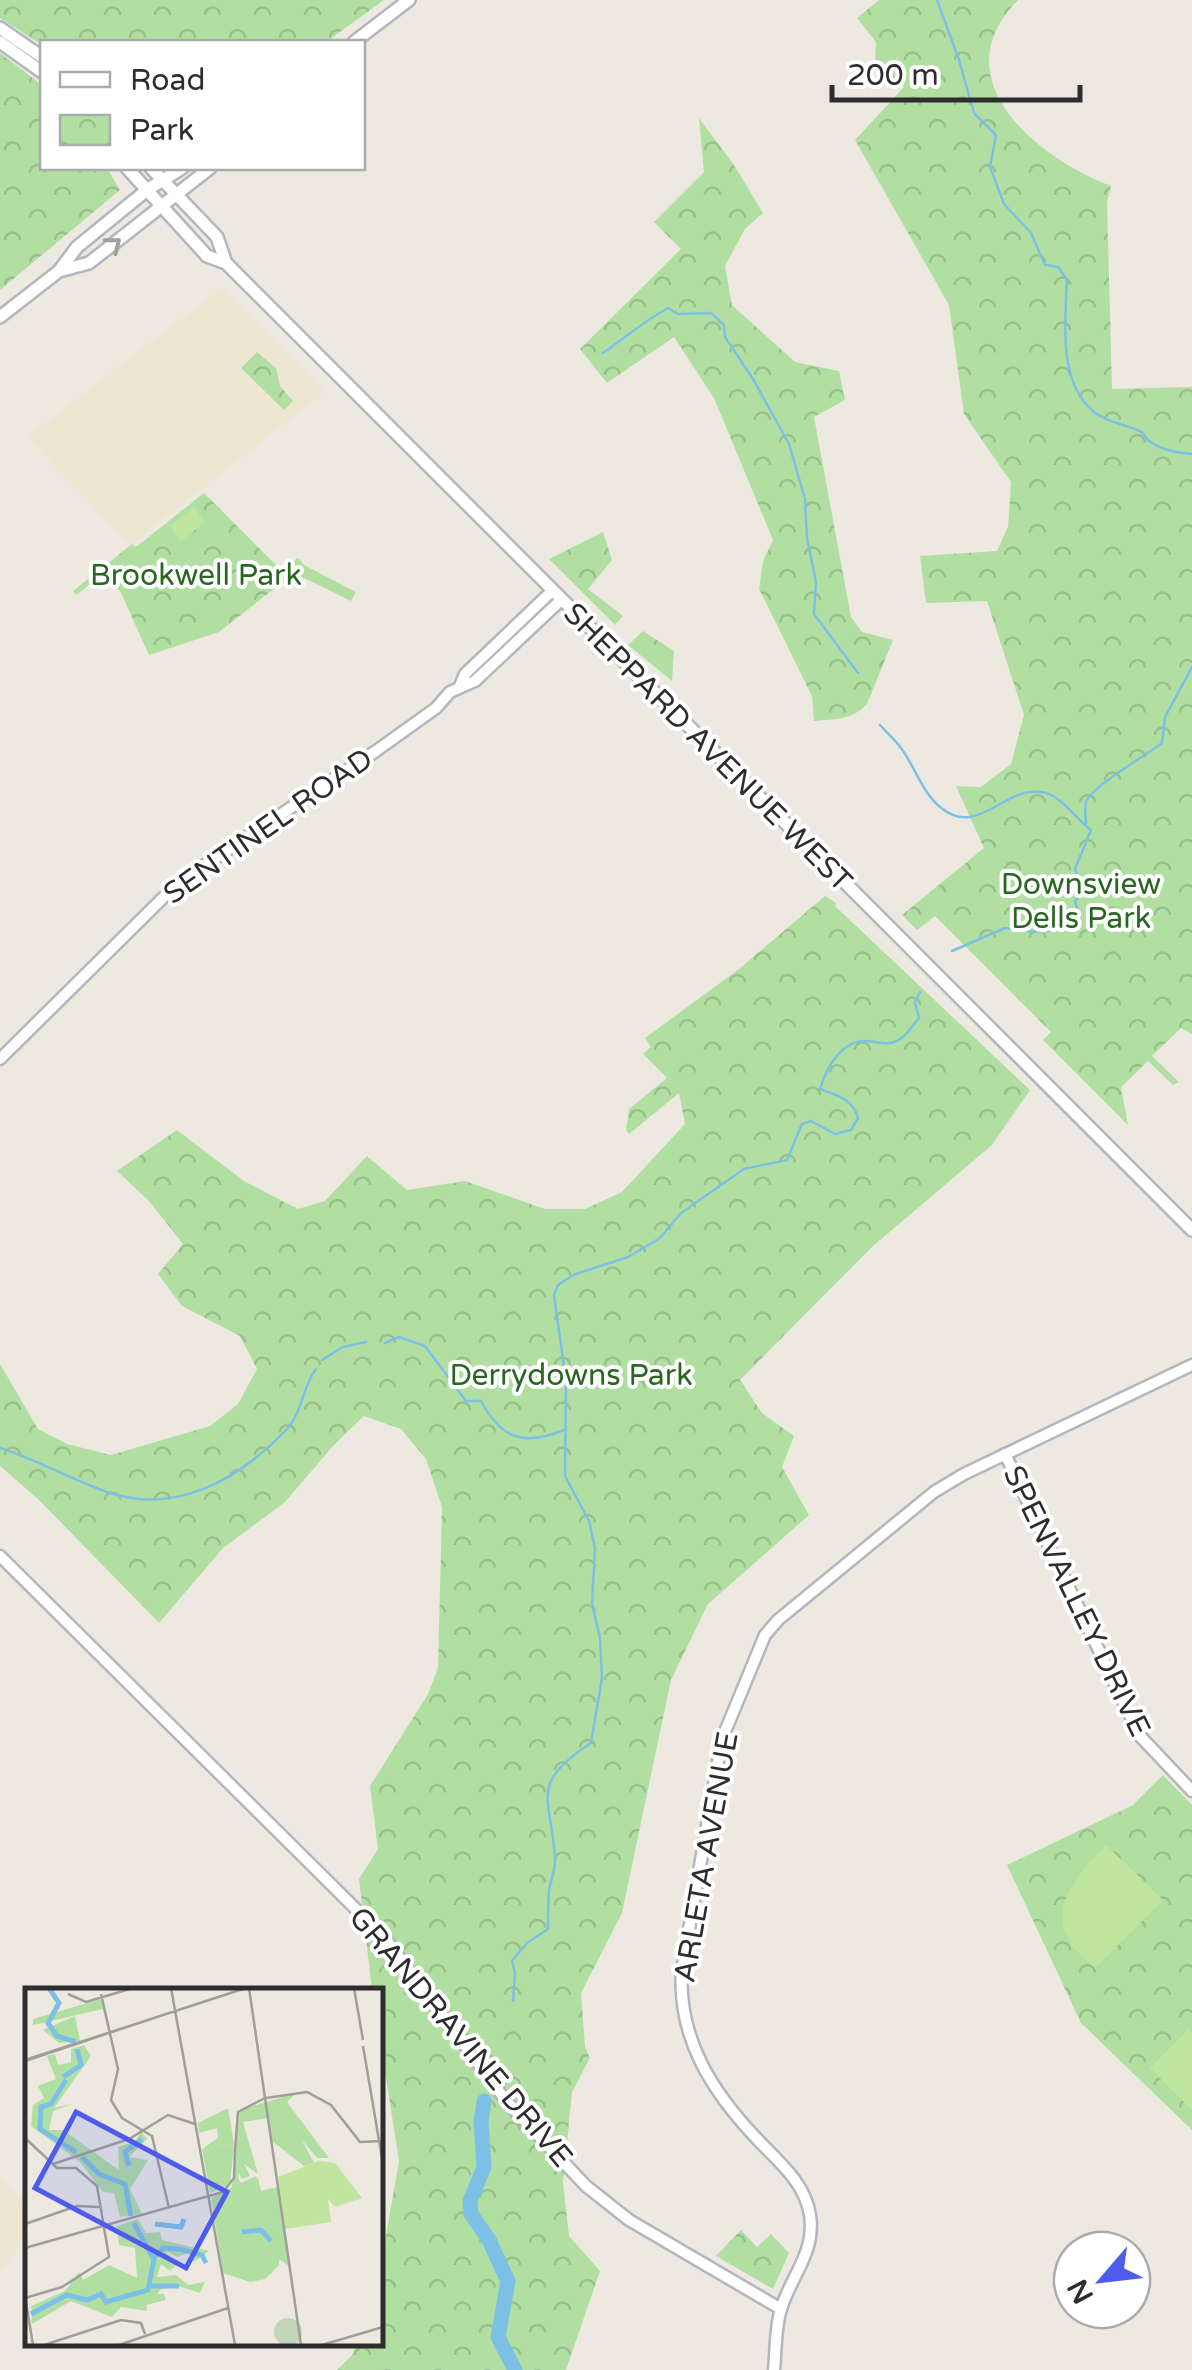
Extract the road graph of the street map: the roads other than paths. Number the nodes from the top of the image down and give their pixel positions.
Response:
1 (409, 0) edge
2 (0, 28) edge
3 (357, 40) edge
4 (0, 42) edge
5 (40, 56) edge
6 (40, 71) edge
7 (129, 170) edge
8 (154, 170) edge
9 (179, 170) edge
10 (208, 170) edge
11 (163, 180) junction
12 (147, 190) junction
13 (177, 195) junction
14 (163, 206) junction
15 (226, 263) junction
16 (59, 271) junction
17 (0, 317) edge
18 (557, 595) junction
19 (0, 1059) edge
20 (1192, 1230) edge
21 (1192, 1366) edge
22 (1005, 1454) junction
23 (0, 1556) edge
24 (1192, 1791) edge
25 (781, 2308) junction
26 (774, 2370) edge

1 - 3 main road
2 - 5 main road
4 - 6 main road
7 - 12 main road, SHEPPARD AVENUE WEST
8 - 11 main road, SHEPPARD AVENUE WEST
9 - 11 main road
10 - 13 main road
11 - 12 main road
11 - 13 main road, SHEPPARD AVENUE WEST
12 - 14 main road, SHEPPARD AVENUE WEST
12 - 16 main road
13 - 14 main road
13 - 15 main road, SHEPPARD AVENUE WEST
14 - 15 main road, SHEPPARD AVENUE WEST
16 -> 14 main road
15 - 18 main road, SHEPPARD AVENUE WEST
16 - 17 main road
18 - 19 street, SENTINEL ROAD
18 - 20 main road, SHEPPARD AVENUE WEST
21 - 22 street, ARLETA AVENUE
22 - 24 street, SPENVALLEY DRIVE
22 - 25 street, ARLETA AVENUE
23 - 25 street, GRANDRAVINE DRIVE
25 - 26 street

